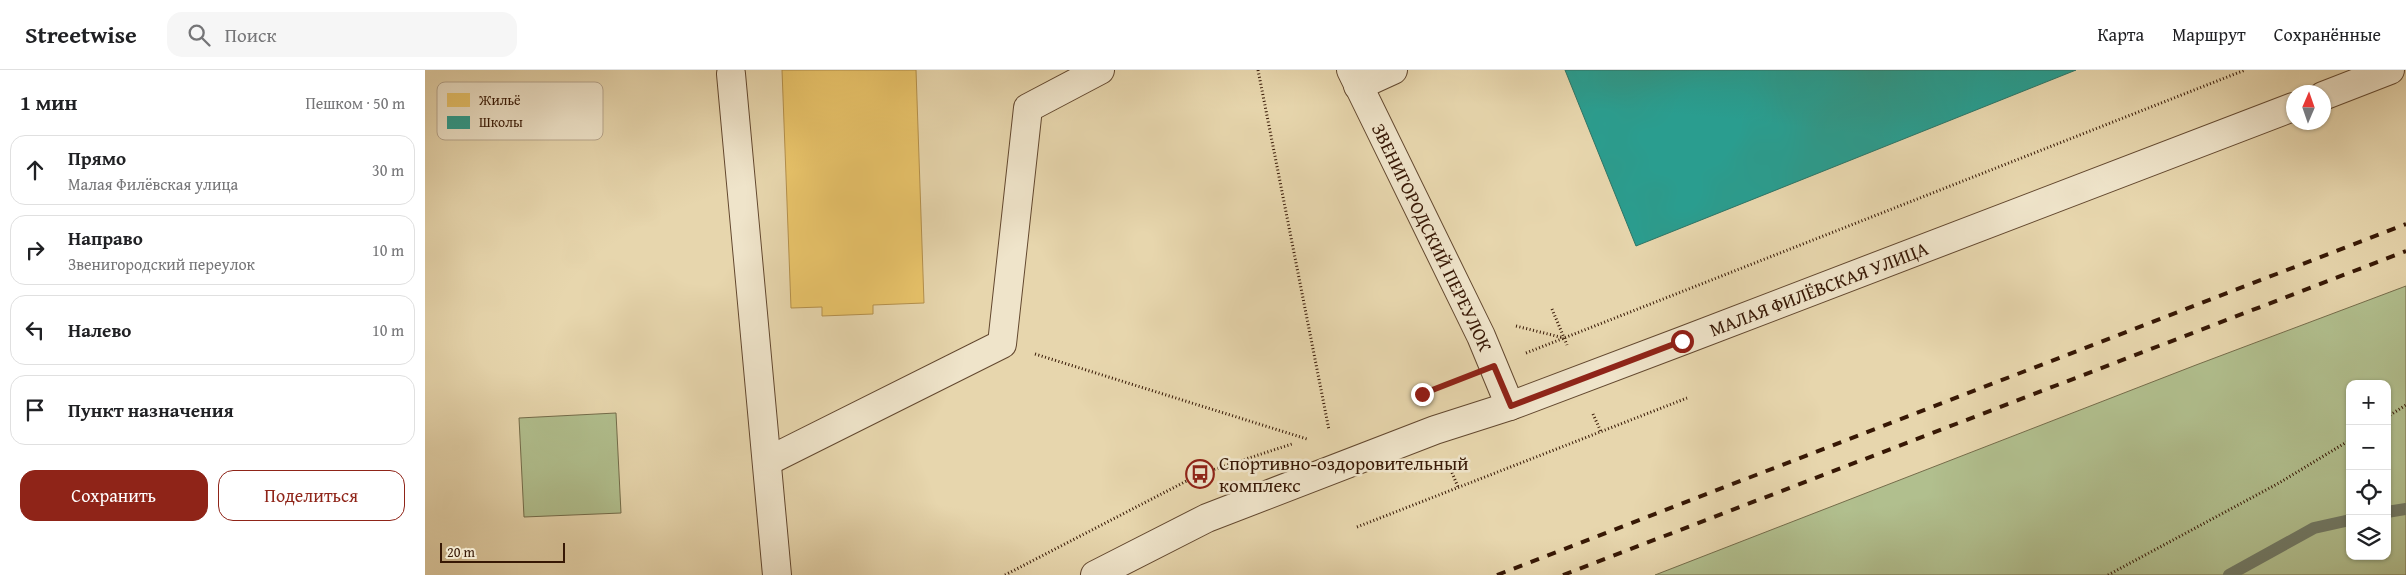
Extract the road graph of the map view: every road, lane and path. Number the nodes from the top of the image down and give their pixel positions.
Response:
1 (1100, 70) edge
2 (1258, 70) edge
3 (1393, 70) edge
4 (2245, 70) edge
5 (2390, 70) edge
6 (731, 74) dead end
7 (2351, 77) edge
8 (1354, 78) edge
9 (2331, 91) edge
10 (2286, 110) edge
11 (1552, 309) dead end
12 (1564, 338) junction
13 (1002, 344) junction
14 (1494, 366) junction
15 (1413, 397) dead end
16 (1687, 398) dead end
17 (2406, 405) edge
18 (1511, 406) junction
19 (2391, 414) edge
20 (1339, 426) dead end
21 (1329, 430) junction
22 (1322, 433) dead end
23 (1314, 436) dead end
24 (1307, 439) junction
25 (2346, 442) edge
26 (768, 460) junction
27 (1357, 527) dead end
28 (777, 575) edge
29 (1005, 575) edge
30 (1095, 575) edge
31 (2108, 575) edge

1 - 13 street
2 - 21 path
3 - 8 street
4 - 12 path
5 - 7 street
6 - 26 street
7 - 9 street
8 - 14 street, ЗВЕНИГОРОДСКИЙ ПЕРЕУЛОК
10 - 18 street, МАЛАЯ ФИЛЁВСКАЯ УЛИЦА
11 - 12 path
12 - 14 path
13 - 24 path
13 - 26 street
14 - 15 path
14 - 18 street, ЗВЕНИГОРОДСКИЙ ПЕРЕУЛОК
16 - 27 path
17 - 19 path
18 - 30 street, МАЛАЯ ФИЛЁВСКАЯ УЛИЦА
20 - 21 path
21 - 22 path
23 - 24 path
24 - 29 path
25 - 31 path
26 - 28 street

